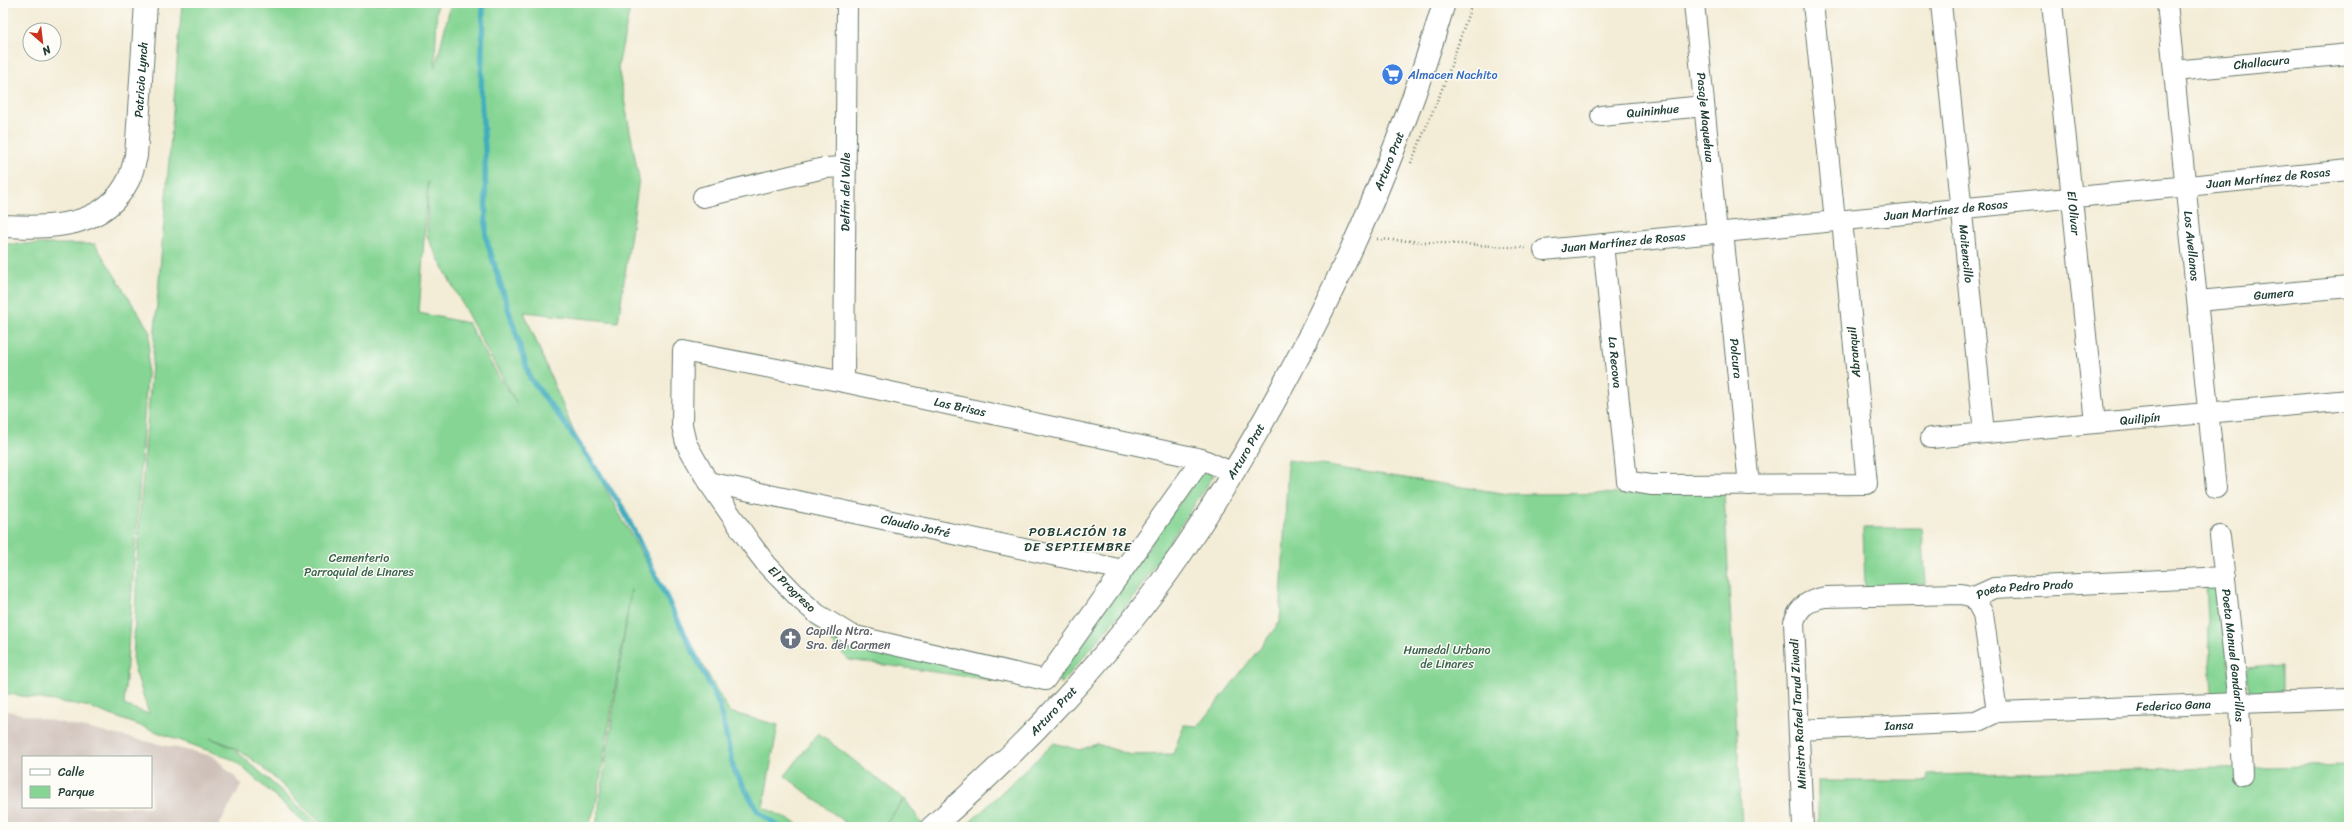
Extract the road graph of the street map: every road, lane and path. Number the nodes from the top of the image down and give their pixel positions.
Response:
1 (146, 3) edge
2 (847, 3) edge
3 (1444, 3) edge
4 (1694, 3) edge
5 (1813, 3) edge
6 (1941, 3) edge
7 (2052, 3) edge
8 (2167, 3) edge
9 (2349, 54) edge
10 (2174, 70) junction
11 (1704, 106) junction
12 (1601, 116) dead end
13 (846, 167) junction
14 (2349, 170) edge
15 (2186, 186) junction
16 (703, 197) dead end
17 (2072, 198) junction
18 (1961, 208) junction
19 (1838, 221) junction
20 (3, 226) edge
21 (1720, 232) junction
22 (1375, 238) dead end
23 (1603, 244) junction
24 (1544, 250) joint
25 (2349, 287) edge
26 (2198, 301) junction
27 (683, 351) joint
28 (844, 382) junction
29 (2349, 400) edge
30 (2209, 413) junction
31 (2095, 423) junction
32 (1984, 433) junction
33 (1931, 438) dead end
34 (1202, 459) junction
35 (1233, 473) junction
36 (708, 482) junction
37 (1749, 485) junction
38 (2216, 488) dead end
39 (2220, 536) dead end
40 (1123, 570) junction
41 (2225, 577) junction
42 (1974, 597) junction
43 (1804, 605) joint
44 (2349, 699) edge
45 (2239, 703) junction
46 (1997, 712) junction
47 (1799, 730) junction
48 (2242, 775) dead end
49 (932, 827) edge
50 (1803, 827) edge

1 - 20 main road, Patricio Lynch
2 - 13 street, Delfín del Valle
3 - 35 main road, Arturo Prat
4 - 11 street, Pasaje Maquehua
5 - 19 street, Abranquil
6 - 18 street, Maitencillo
7 - 17 street, El Olivar
8 - 10 street, Los Avellanos
9 - 10 street, Challacura
10 - 15 street, Los Avellanos
11 - 12 street, Quininhue
11 - 21 street, Pasaje Maquehua
13 - 16 street
13 - 28 street, Delfín del Valle
14 - 15 street, Juan Martínez de Rosas
15 - 17 street, Juan Martínez de Rosas
15 - 26 street, Los Avellanos
17 - 18 street, Juan Martínez de Rosas
17 - 31 street, El Olivar
18 - 19 street, Juan Martínez de Rosas
18 - 32 street, Maitencillo
19 - 21 street, Juan Martínez de Rosas
19 - 37 street, Abranquil
21 - 23 street, Juan Martínez de Rosas
21 - 37 street, Polcura
22 - 24 path
23 - 24 street, Juan Martínez de Rosas
23 - 37 street, La Recova
25 - 26 street, Gumera
26 - 30 street, Los Avellanos
27 - 28 street, Las Brisas
27 - 36 street, El Progreso
28 - 34 street, Las Brisas
29 - 30 street, Quilipín
30 - 31 street, Quilipín
30 - 38 street, Los Avellanos
31 - 32 street, Quilipín
32 - 33 street, Quilipín
34 - 35 street, Las Brisas
34 - 40 street
35 - 49 main road, Arturo Prat
36 - 40 street, Claudio Jofré
36 - 40 street, El Progreso
39 - 41 street, Poeta Manuel Gandarillas
41 - 42 street, Poeta Pedro Prado
41 - 45 street, Poeta Manuel Gandarillas
42 - 43 street, Poeta Pedro Prado
42 - 46 street
43 - 47 street, Ministro Rafael Tarud Ziwadi
44 - 45 street, Federico Gana
45 - 46 street, Federico Gana
45 - 48 street, Poeta Manuel Gandarillas
46 - 47 street, Iansa
47 - 50 street, Ministro Rafael Tarud Ziwadi

